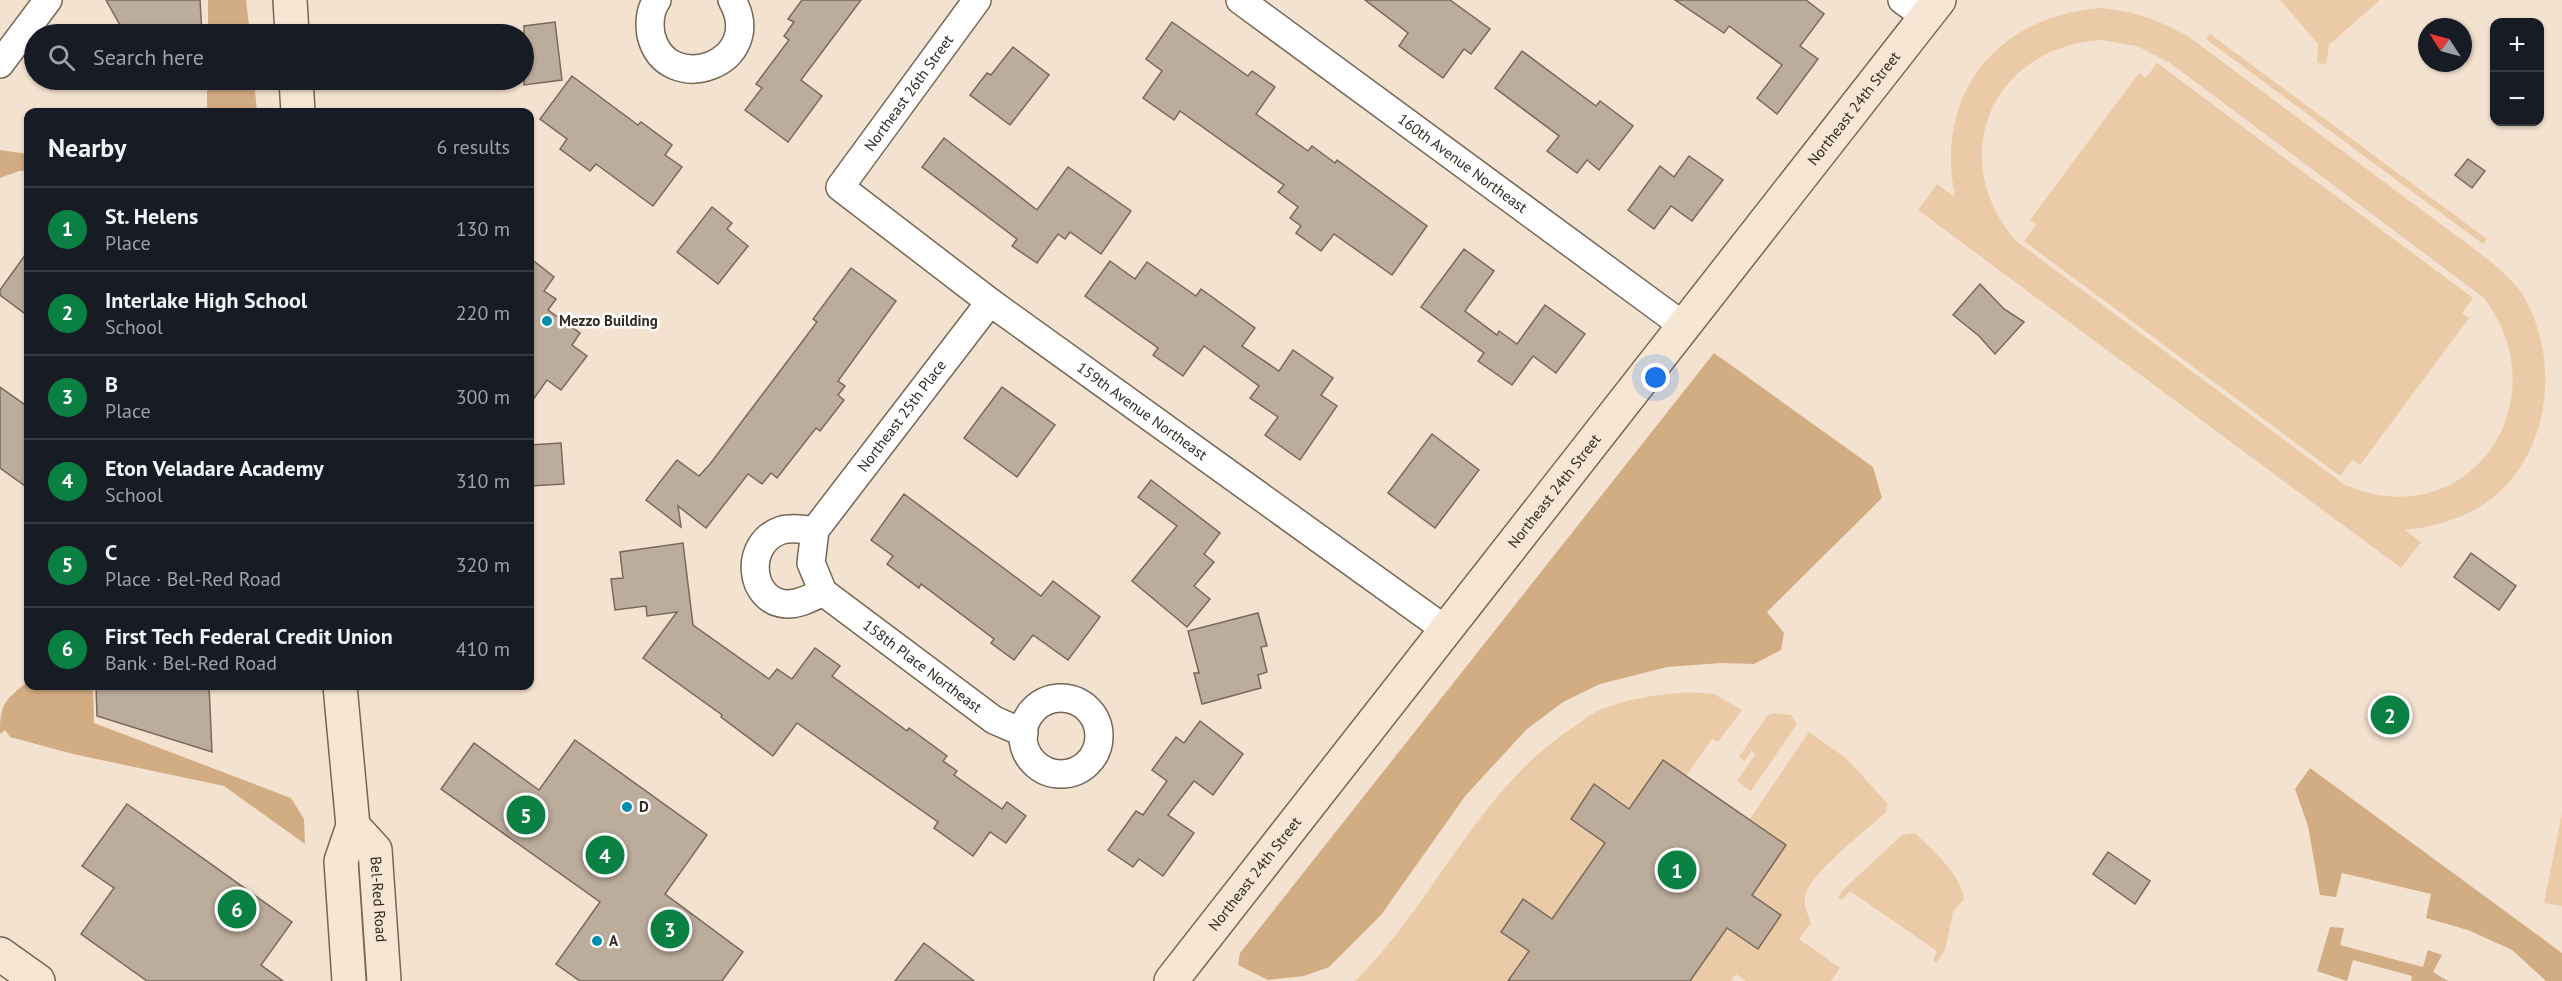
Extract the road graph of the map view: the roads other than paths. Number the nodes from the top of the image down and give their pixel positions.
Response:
1 (48, 0) edge
2 (290, 0) edge
3 (657, 0) edge
4 (732, 0) edge
5 (978, 0) edge
6 (1240, 0) edge
7 (1922, 6) edge
8 (30, 24) edge
9 (291, 24) edge
10 (24, 32) edge
11 (0, 64) edge
12 (297, 90) edge
13 (298, 108) edge
14 (840, 187) joint
15 (990, 302) junction
16 (1685, 327) junction
17 (815, 530) junction
18 (823, 592) junction
19 (1446, 630) junction
20 (340, 690) edge
21 (1024, 733) dead end
22 (353, 826) junction
23 (0, 954) edge
24 (38, 981) edge
25 (349, 981) edge
26 (384, 981) edge
27 (1171, 981) edge

1 - 8 street
2 - 9 main road
3 - 4 street
5 - 14 street, Northeast 26th Street
6 - 16 street, 160th Avenue Northeast
7 - 16 main road, Northeast 24th Street
10 - 11 street
12 - 13 main road
14 - 15 street, 159th Avenue Northeast
15 - 17 street, Northeast 25th Place
15 - 19 street, 159th Avenue Northeast
16 - 19 main road, Northeast 24th Street
17 - 18 street
17 - 18 street
18 - 21 street, 158th Place Northeast
19 - 27 main road, Northeast 24th Street
20 - 22 main road, Bel-Red Road
22 - 25 main road, Bel-Red Road
22 - 26 main road, Bel-Red Road
23 - 24 main road

